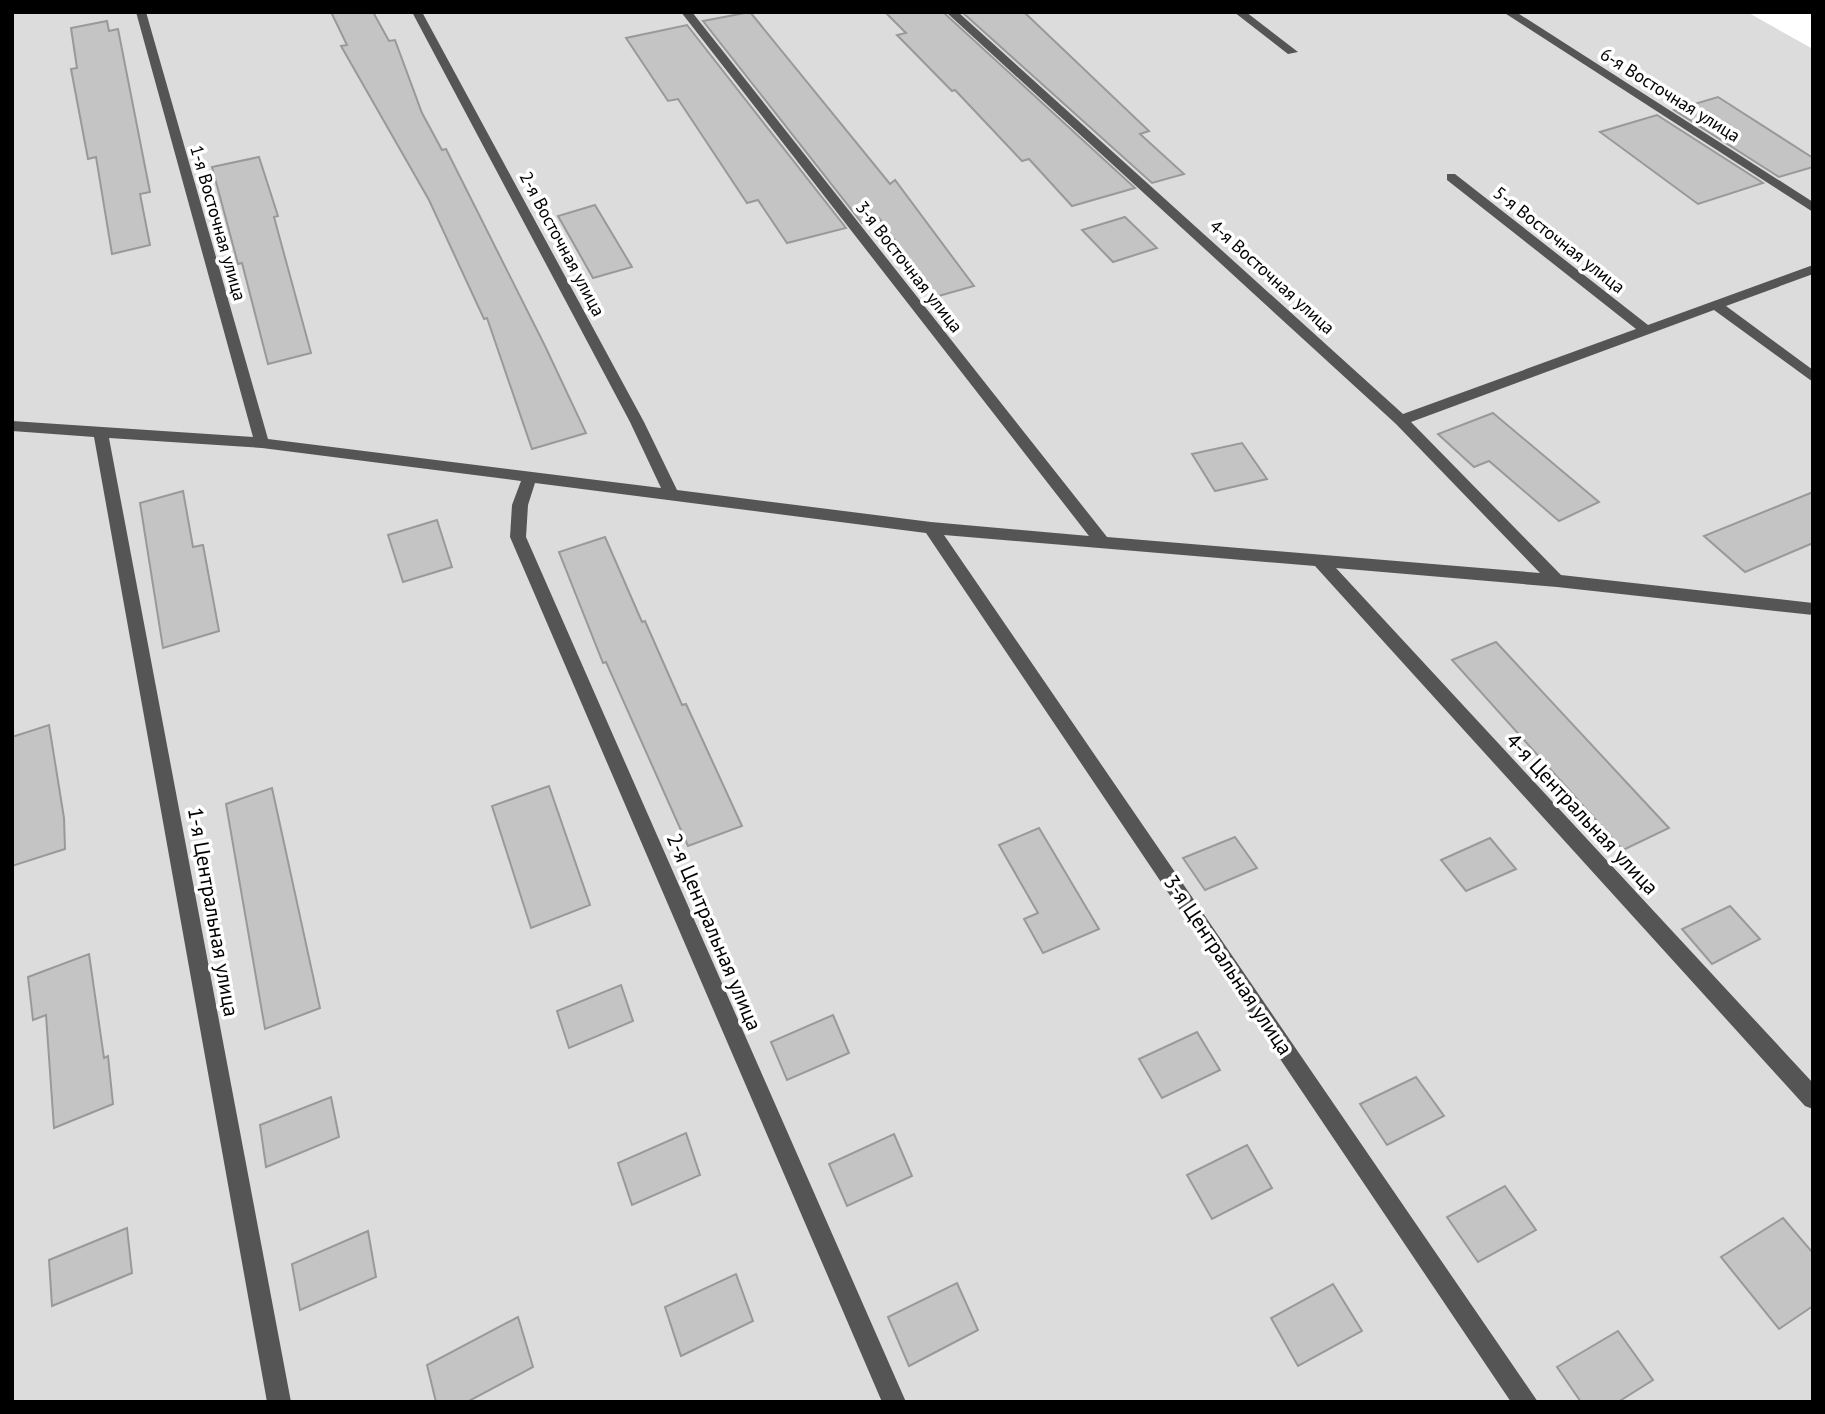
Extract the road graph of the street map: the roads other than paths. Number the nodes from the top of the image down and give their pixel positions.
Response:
1 (141, 12) edge
2 (417, 12) edge
3 (686, 12) edge
4 (951, 12) edge
5 (1239, 12) edge
6 (1508, 12) edge
7 (1292, 52) dead end
8 (1451, 177) dead end
9 (1813, 208) edge
10 (1813, 269) edge
11 (1716, 305) junction
12 (1646, 330) junction
13 (1813, 377) edge
14 (1401, 420) junction
15 (12, 426) edge
16 (100, 431) junction
17 (262, 443) junction
18 (530, 477) junction
19 (672, 495) junction
20 (931, 528) junction
21 (1104, 544) junction
22 (1318, 559) junction
23 (1557, 581) junction
24 (1813, 609) edge
25 (1813, 1099) edge
26 (279, 1402) edge
27 (894, 1402) edge
28 (1526, 1402) edge

1 - 17 street, 1-я Восточная улица
2 - 19 street, 2-я Восточная улица
3 - 21 street, 3-я Восточная улица
4 - 14 street, 4-я Восточная улица
5 - 7 street
6 - 9 street, 6-я Восточная улица
8 - 12 street, 5-я Восточная улица
10 - 11 street
11 - 12 street
11 - 13 street
12 - 14 street
14 - 23 street, 4-я Восточная улица
15 - 16 street
16 - 17 street
16 - 26 street, 1-я Центральная улица
17 - 18 street
18 - 19 street
18 - 27 street, 2-я Центральная улица
19 - 20 street
20 - 21 street
20 - 28 street, 3-я Центральная улица
21 - 22 street
22 - 23 street
22 - 25 street, 4-я Центральная улица
23 - 24 street

